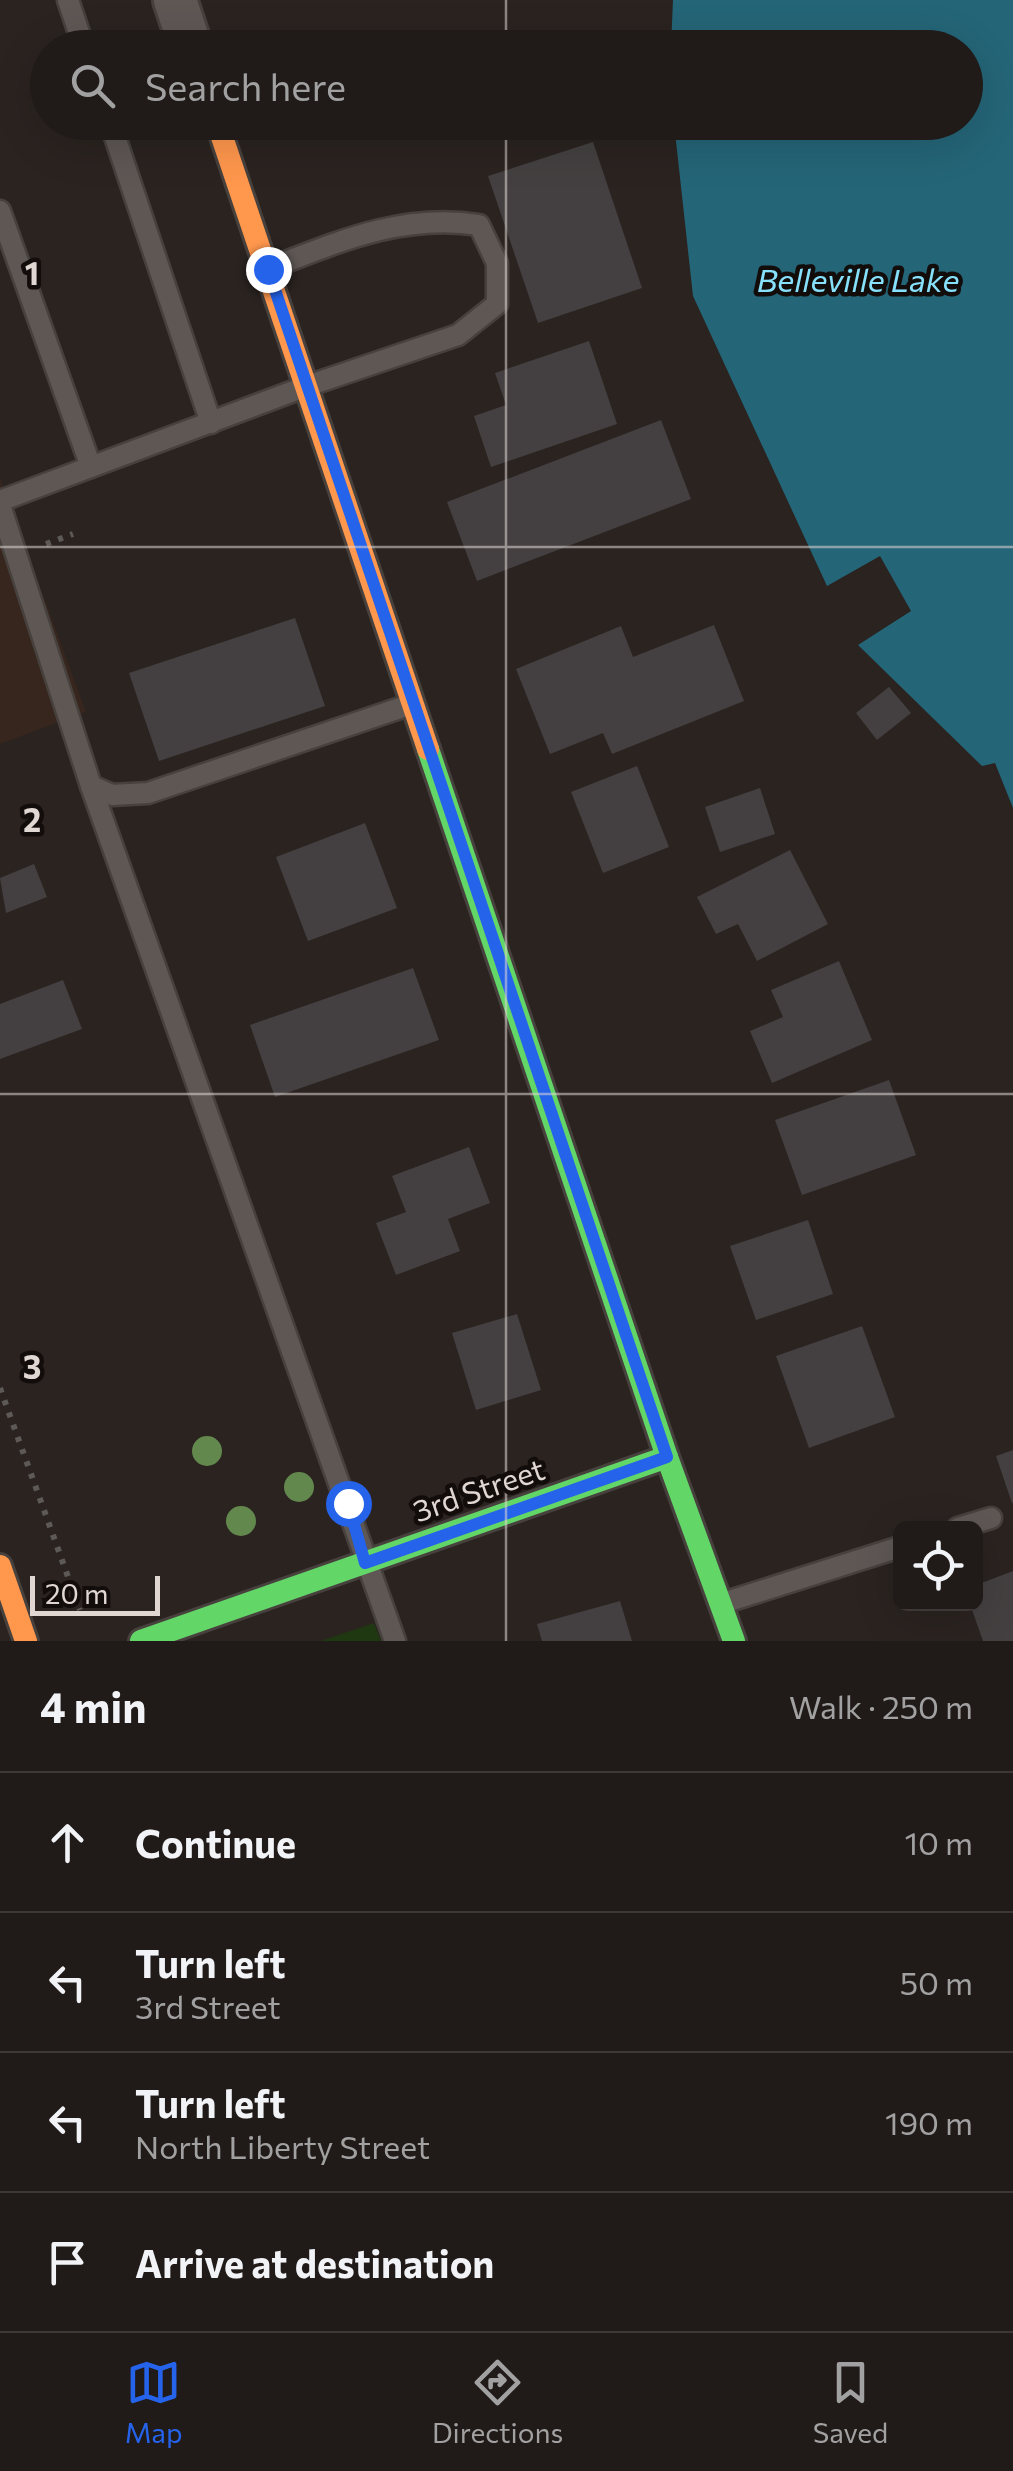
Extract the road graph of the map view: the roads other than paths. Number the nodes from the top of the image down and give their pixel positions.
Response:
1 (68, 0) edge
2 (175, 0) edge
3 (78, 30) edge
4 (185, 30) edge
5 (116, 140) edge
6 (223, 140) edge
7 (0, 211) edge
8 (268, 269) junction
9 (307, 386) junction
10 (211, 423) junction
11 (90, 468) junction
12 (0, 503) edge
13 (414, 704) junction
14 (91, 786) junction
15 (667, 1457) junction
16 (991, 1518) dead end
17 (981, 1521) edge
18 (893, 1549) edge
19 (365, 1563) junction
20 (0, 1566) edge
21 (721, 1604) junction
22 (26, 1641) edge
23 (141, 1641) edge
24 (395, 1641) edge
25 (734, 1641) edge

1 - 3 lane
2 - 4 street
5 - 10 lane
6 - 8 street
7 - 11 lane
8 - 9 street
8 - 9 lane
9 - 10 lane
9 - 13 street
10 - 11 lane
11 - 12 lane
12 - 14 lane
13 - 14 lane
13 - 15 street
14 - 19 lane
15 - 19 street, 3rd Street
15 - 21 street
16 - 17 lane
18 - 21 lane
19 - 23 street, 3rd Street
19 - 24 lane
20 - 22 street
21 - 25 street

